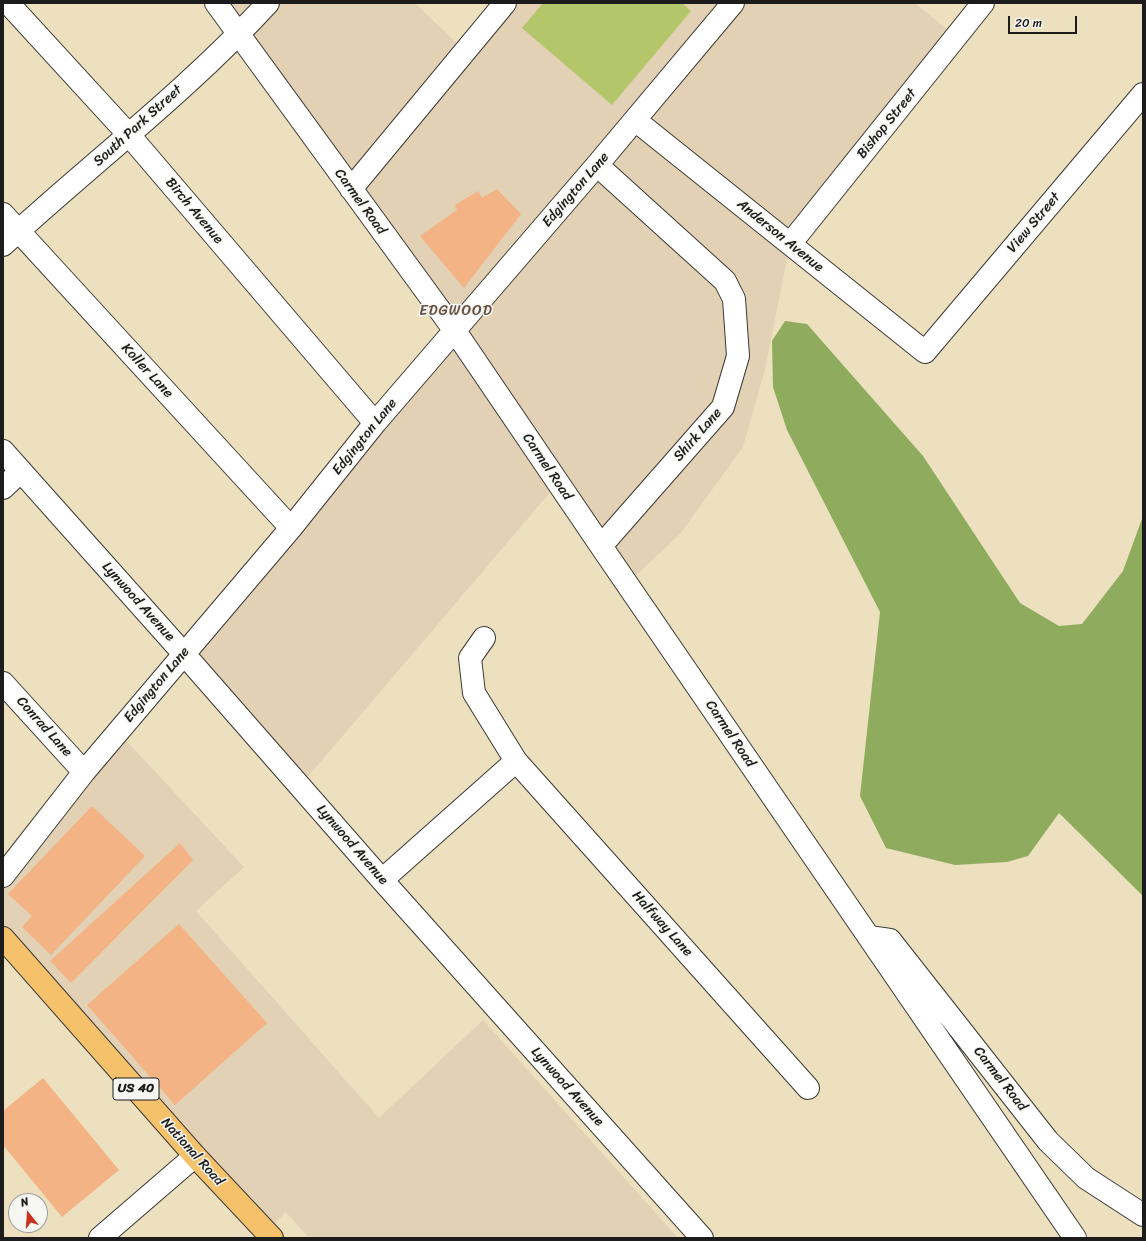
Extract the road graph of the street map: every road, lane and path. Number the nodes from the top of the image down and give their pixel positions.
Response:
1 (8, 3) edge
2 (216, 3) edge
3 (268, 3) edge
4 (505, 3) edge
5 (733, 3) edge
6 (983, 3) edge
7 (238, 35) junction
8 (1143, 94) edge
9 (636, 120) junction
10 (129, 135) junction
11 (597, 165) junction
12 (351, 189) junction
13 (3, 214) edge
14 (11, 238) edge
15 (790, 244) junction
16 (455, 331) junction
17 (926, 352) joint
18 (375, 423) junction
19 (3, 451) edge
20 (21, 471) junction
21 (3, 488) edge
22 (291, 528) junction
23 (601, 546) junction
24 (484, 638) dead end
25 (184, 654) junction
26 (3, 683) edge
27 (516, 761) junction
28 (84, 772) junction
29 (3, 876) edge
30 (382, 880) junction
31 (868, 937) junction
32 (3, 938) edge
33 (808, 1088) dead end
34 (195, 1156) junction
35 (1143, 1215) edge
36 (100, 1238) edge
37 (272, 1238) edge
38 (702, 1238) edge
39 (1074, 1238) edge

1 - 10 street, Birch Avenue
2 - 7 street, Carmel Road
3 - 7 street, South Park Street
4 - 12 street
5 - 9 street, Edgington Lane
6 - 15 street, Bishop Street
7 - 10 street, South Park Street
7 - 12 street, Carmel Road
8 - 17 street, View Street
9 - 11 street, Edgington Lane
9 - 15 street, Anderson Avenue
10 - 14 street, South Park Street
10 - 18 street, Birch Avenue
11 - 16 street, Edgington Lane
11 - 23 street, Shirk Lane
12 - 16 street, Carmel Road
13 - 14 street, Koller Lane
14 - 22 street, Koller Lane
15 - 17 street, Anderson Avenue
16 - 18 street, Edgington Lane
16 - 23 street, Carmel Road
18 - 22 street, Edgington Lane
19 - 20 street, Lynwood Avenue
20 - 21 street
20 - 25 street, Lynwood Avenue
22 - 25 street, Edgington Lane
23 - 31 street, Carmel Road
24 - 27 street, Halfway Lane
25 - 28 street, Edgington Lane
25 - 30 street, Lynwood Avenue
26 - 28 street, Conrad Lane
27 - 30 street
27 - 33 street, Halfway Lane
28 - 29 street, Edgington Lane
30 - 38 street, Lynwood Avenue
31 - 35 street, Carmel Road
31 - 39 street, Carmel Road
32 - 34 main road, National Road / US 40
34 - 36 street
34 - 37 main road, National Road / US 40

